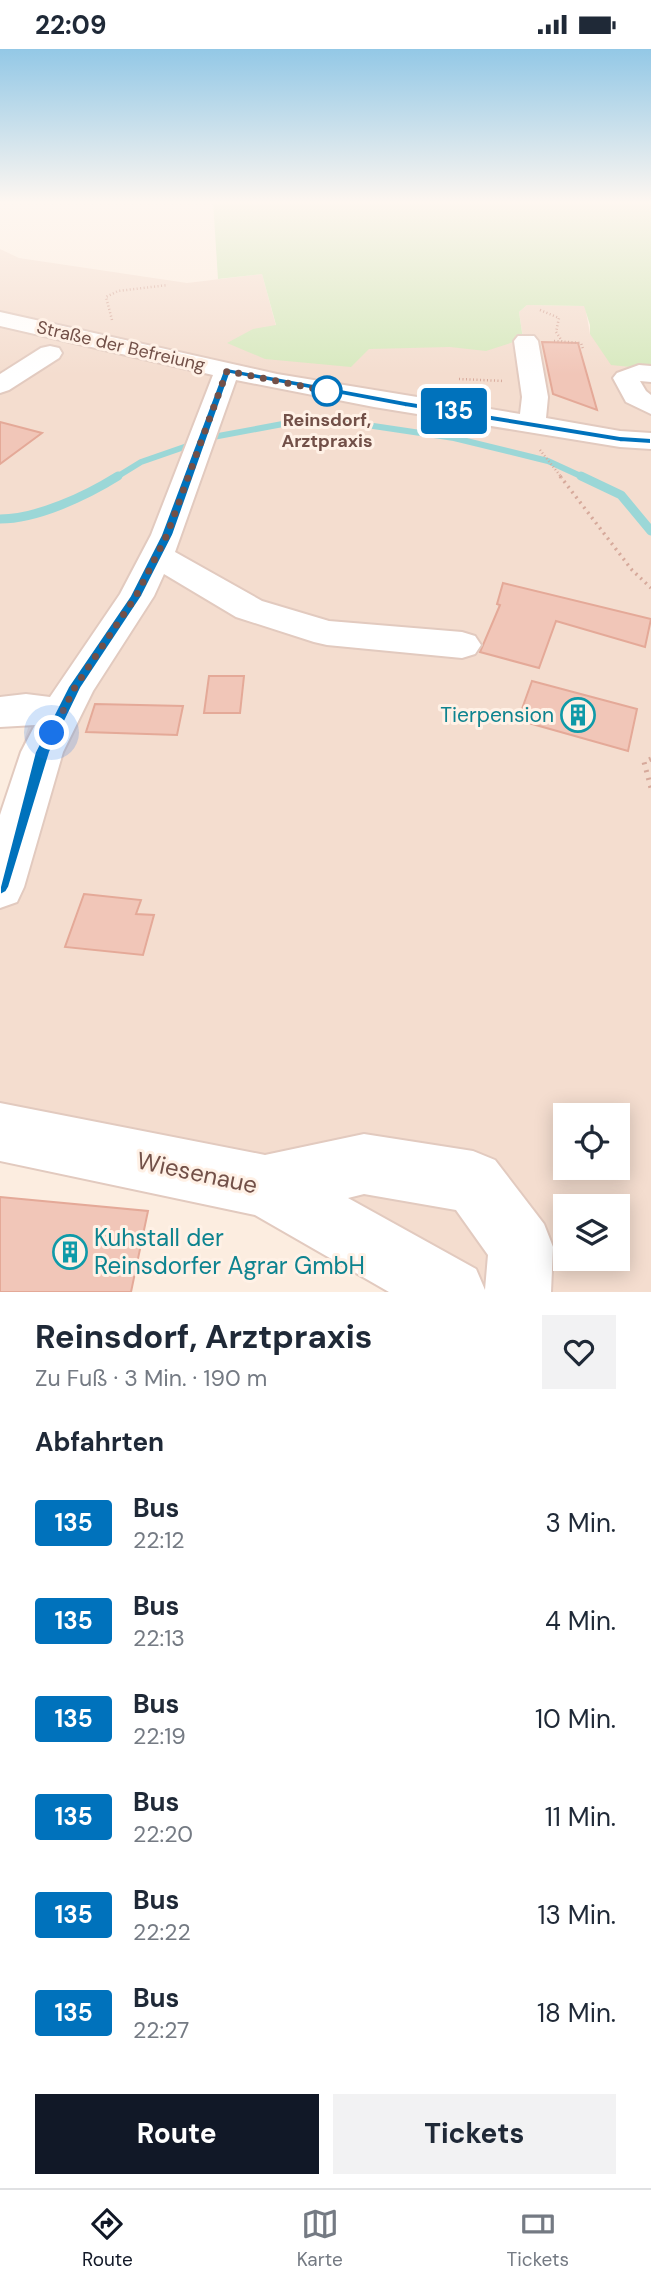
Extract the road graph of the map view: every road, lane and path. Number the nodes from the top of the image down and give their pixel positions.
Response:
1 (168, 285) dead end
2 (106, 297) dead end
3 (540, 310) dead end
4 (11, 321) edge
5 (526, 341) dead end
6 (583, 349) dead end
7 (227, 371) junction
8 (651, 374) edge
9 (459, 379) dead end
10 (533, 383) junction
11 (0, 385) edge
12 (651, 407) edge
13 (532, 423) junction
14 (651, 441) edge
15 (542, 454) dead end
16 (157, 555) junction
17 (651, 588) edge
18 (462, 645) dead end
19 (0, 712) edge
20 (62, 713) junction
21 (651, 759) edge
22 (651, 788) edge
23 (0, 887) edge
24 (0, 1132) edge
25 (265, 1186) junction
26 (453, 1292) edge
27 (518, 1292) edge

1 - 2 path
3 - 6 path
4 - 7 street, Straße der Befreiung
4 - 11 street
5 - 10 street
7 - 13 street, Straße der Befreiung
7 - 16 street
8 - 12 street
9 - 10 path
10 - 13 street
13 - 14 street, Straße der Befreiung
15 - 17 path
16 - 18 street
16 - 20 street
19 - 20 street
20 - 23 street
21 - 22 path
24 - 25 street, Wiesenaue
25 - 26 street, Wiesenaue
25 - 27 street

